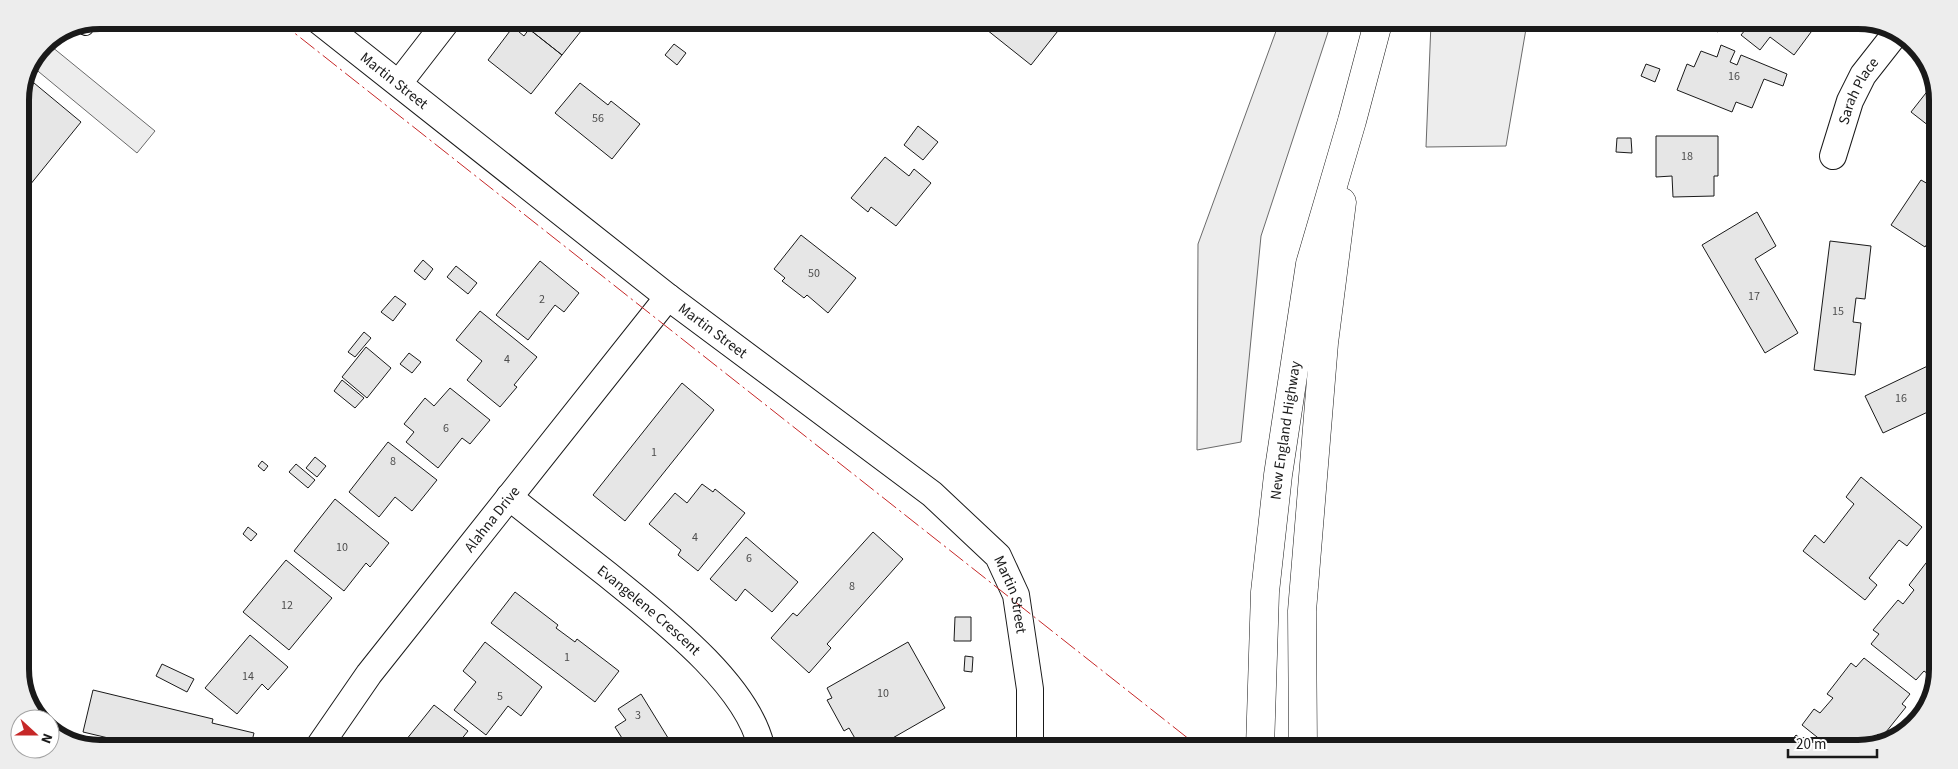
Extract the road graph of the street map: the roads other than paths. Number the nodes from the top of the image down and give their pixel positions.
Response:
1 (330, 29) edge
2 (441, 29) edge
3 (1376, 29) edge
4 (1893, 37) edge
5 (399, 83) junction
6 (1352, 122) junction
7 (1833, 156) dead end
8 (668, 297) junction
9 (509, 496) junction
10 (323, 740) edge
11 (760, 740) edge
12 (1030, 740) edge
13 (1260, 740) edge
14 (1303, 740) edge

1 - 5 street, Martin Street
2 - 5 street
3 - 6 highway, New England Highway
4 - 7 street, Sarah Place
5 - 8 street, Martin Street
6 - 13 highway, New England Highway
6 - 14 highway, New England Highway
8 - 9 street, Alahna Drive
8 - 12 street, Martin Street
9 - 10 street, Alahna Drive
9 - 11 street, Evangelene Crescent

